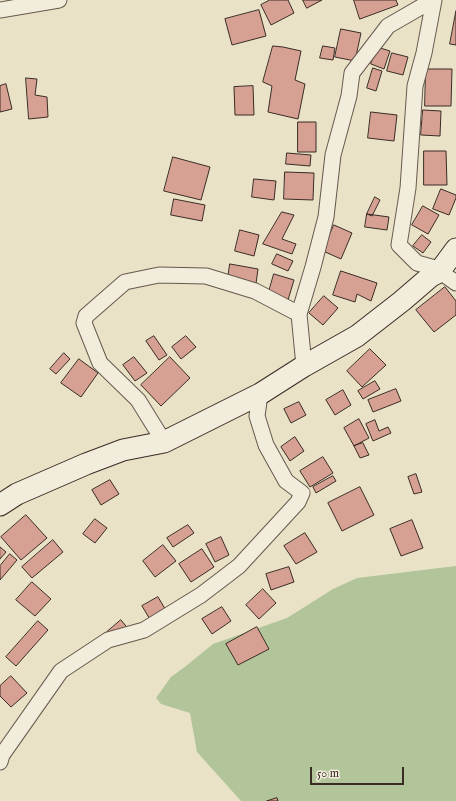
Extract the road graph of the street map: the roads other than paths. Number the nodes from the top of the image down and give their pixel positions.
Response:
1 (59, 0) edge
2 (434, 0) edge
3 (0, 10) edge
4 (456, 249) edge
5 (448, 277) edge
6 (299, 314) junction
7 (304, 366) junction
8 (260, 394) junction
9 (164, 442) junction
10 (0, 505) edge
11 (0, 762) edge

1 - 3 street
2 - 5 street
2 - 6 street
4 - 5 main road
5 - 7 main road
6 - 7 street
6 - 9 street
7 - 8 main road
8 - 9 main road
8 - 11 street
9 - 10 main road

